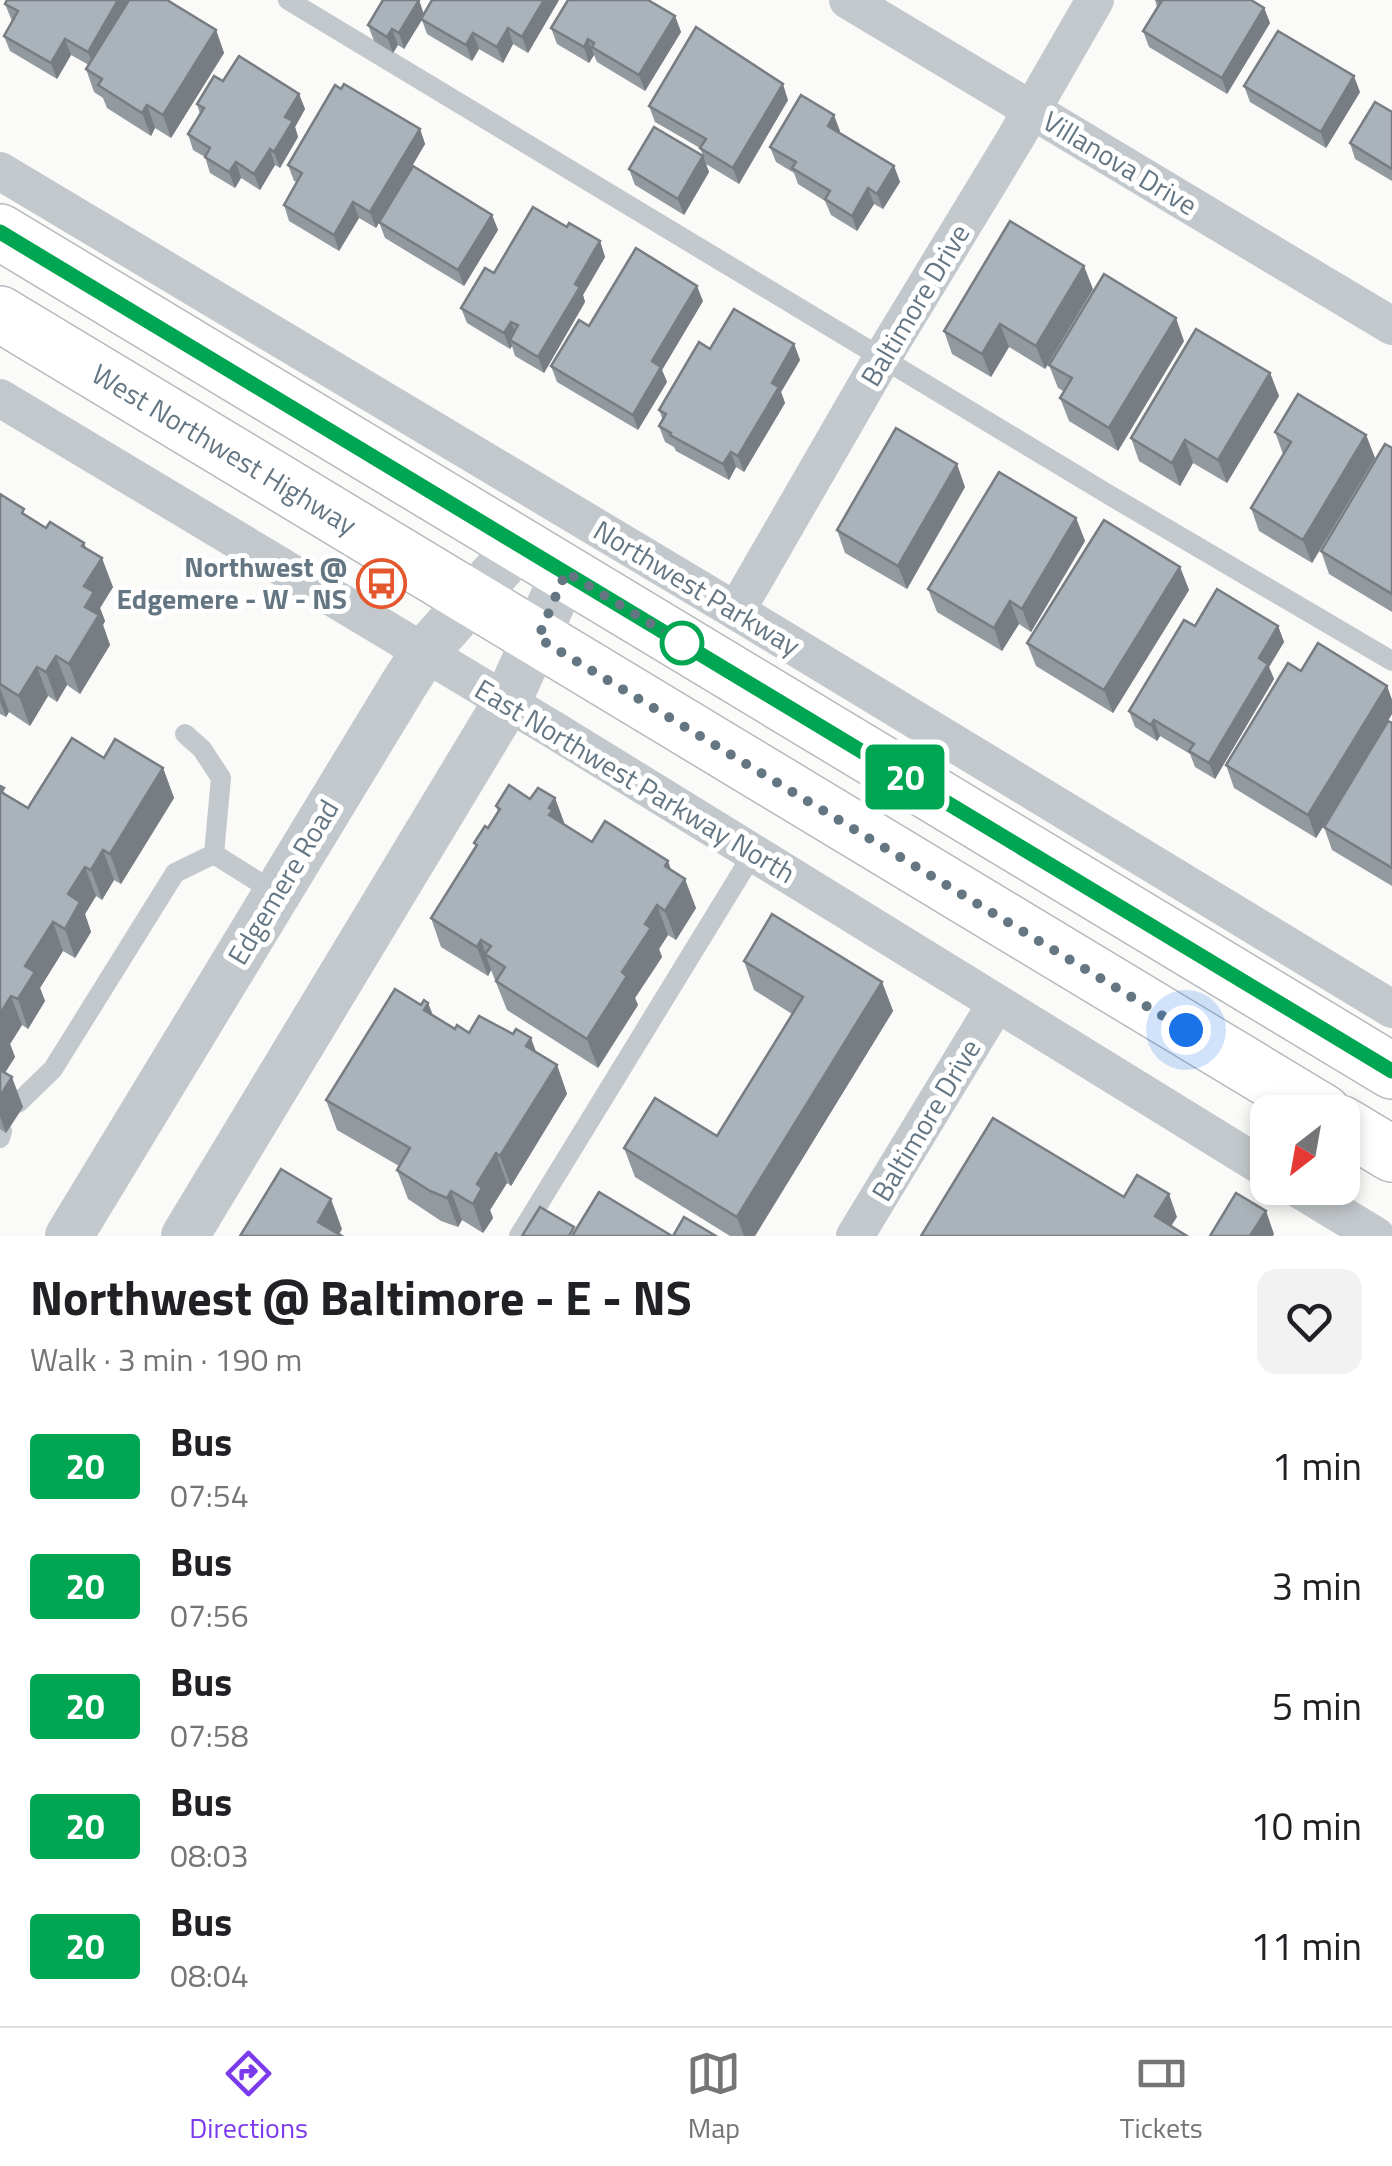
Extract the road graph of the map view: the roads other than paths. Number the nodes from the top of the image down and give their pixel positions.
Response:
1 (288, 0) edge
2 (848, 0) edge
3 (1095, 0) edge
4 (1031, 110) junction
5 (0, 171) edge
6 (0, 232) edge
7 (0, 314) edge
8 (1392, 326) edge
9 (882, 358) junction
10 (0, 398) edge
11 (520, 545) junction
12 (566, 572) junction
13 (472, 598) junction
14 (736, 610) junction
15 (538, 638) junction
16 (424, 653) junction
17 (1392, 661) edge
18 (507, 702) junction
19 (184, 734) dead end
20 (754, 852) junction
21 (214, 854) junction
22 (276, 893) junction
23 (996, 1004) junction
24 (1392, 1009) edge
25 (1392, 1071) edge
26 (1295, 1095) edge
27 (18, 1103) dead end
28 (1360, 1135) edge
29 (1392, 1154) edge
30 (1250, 1159) edge
31 (1325, 1205) edge
32 (69, 1236) edge
33 (185, 1236) edge
34 (518, 1236) edge
35 (855, 1236) edge
36 (1376, 1236) edge

1 - 9 lane
2 - 4 street, Villanova Drive
3 - 4 street, Baltimore Drive
4 - 8 street, Villanova Drive
4 - 9 street, Baltimore Drive
5 - 14 street, Northwest Parkway
6 - 11 main road
7 - 13 main road, West Northwest Highway
9 - 14 street, Baltimore Drive
9 - 17 lane
10 - 16 street, East Northwest Parkway North
11 - 12 main road
11 - 13 street, Edgemere Road
12 - 15 street
12 - 25 main road
13 - 15 main road, West Northwest Highway
13 - 16 street, Edgemere Road
14 - 24 street, Northwest Parkway
15 - 18 street
15 - 26 main road, West Northwest Highway
16 - 18 street, East Northwest Parkway North
16 - 22 street, Edgemere Road
18 - 20 street, East Northwest Parkway North
18 - 33 street
19 - 21 lane
20 - 23 street, East Northwest Parkway North
20 - 34 lane
21 - 22 lane
21 - 27 lane
22 - 32 street, Edgemere Road
23 - 30 street, East Northwest Parkway North
23 - 35 street, Baltimore Drive
28 - 29 main road
31 - 36 street

